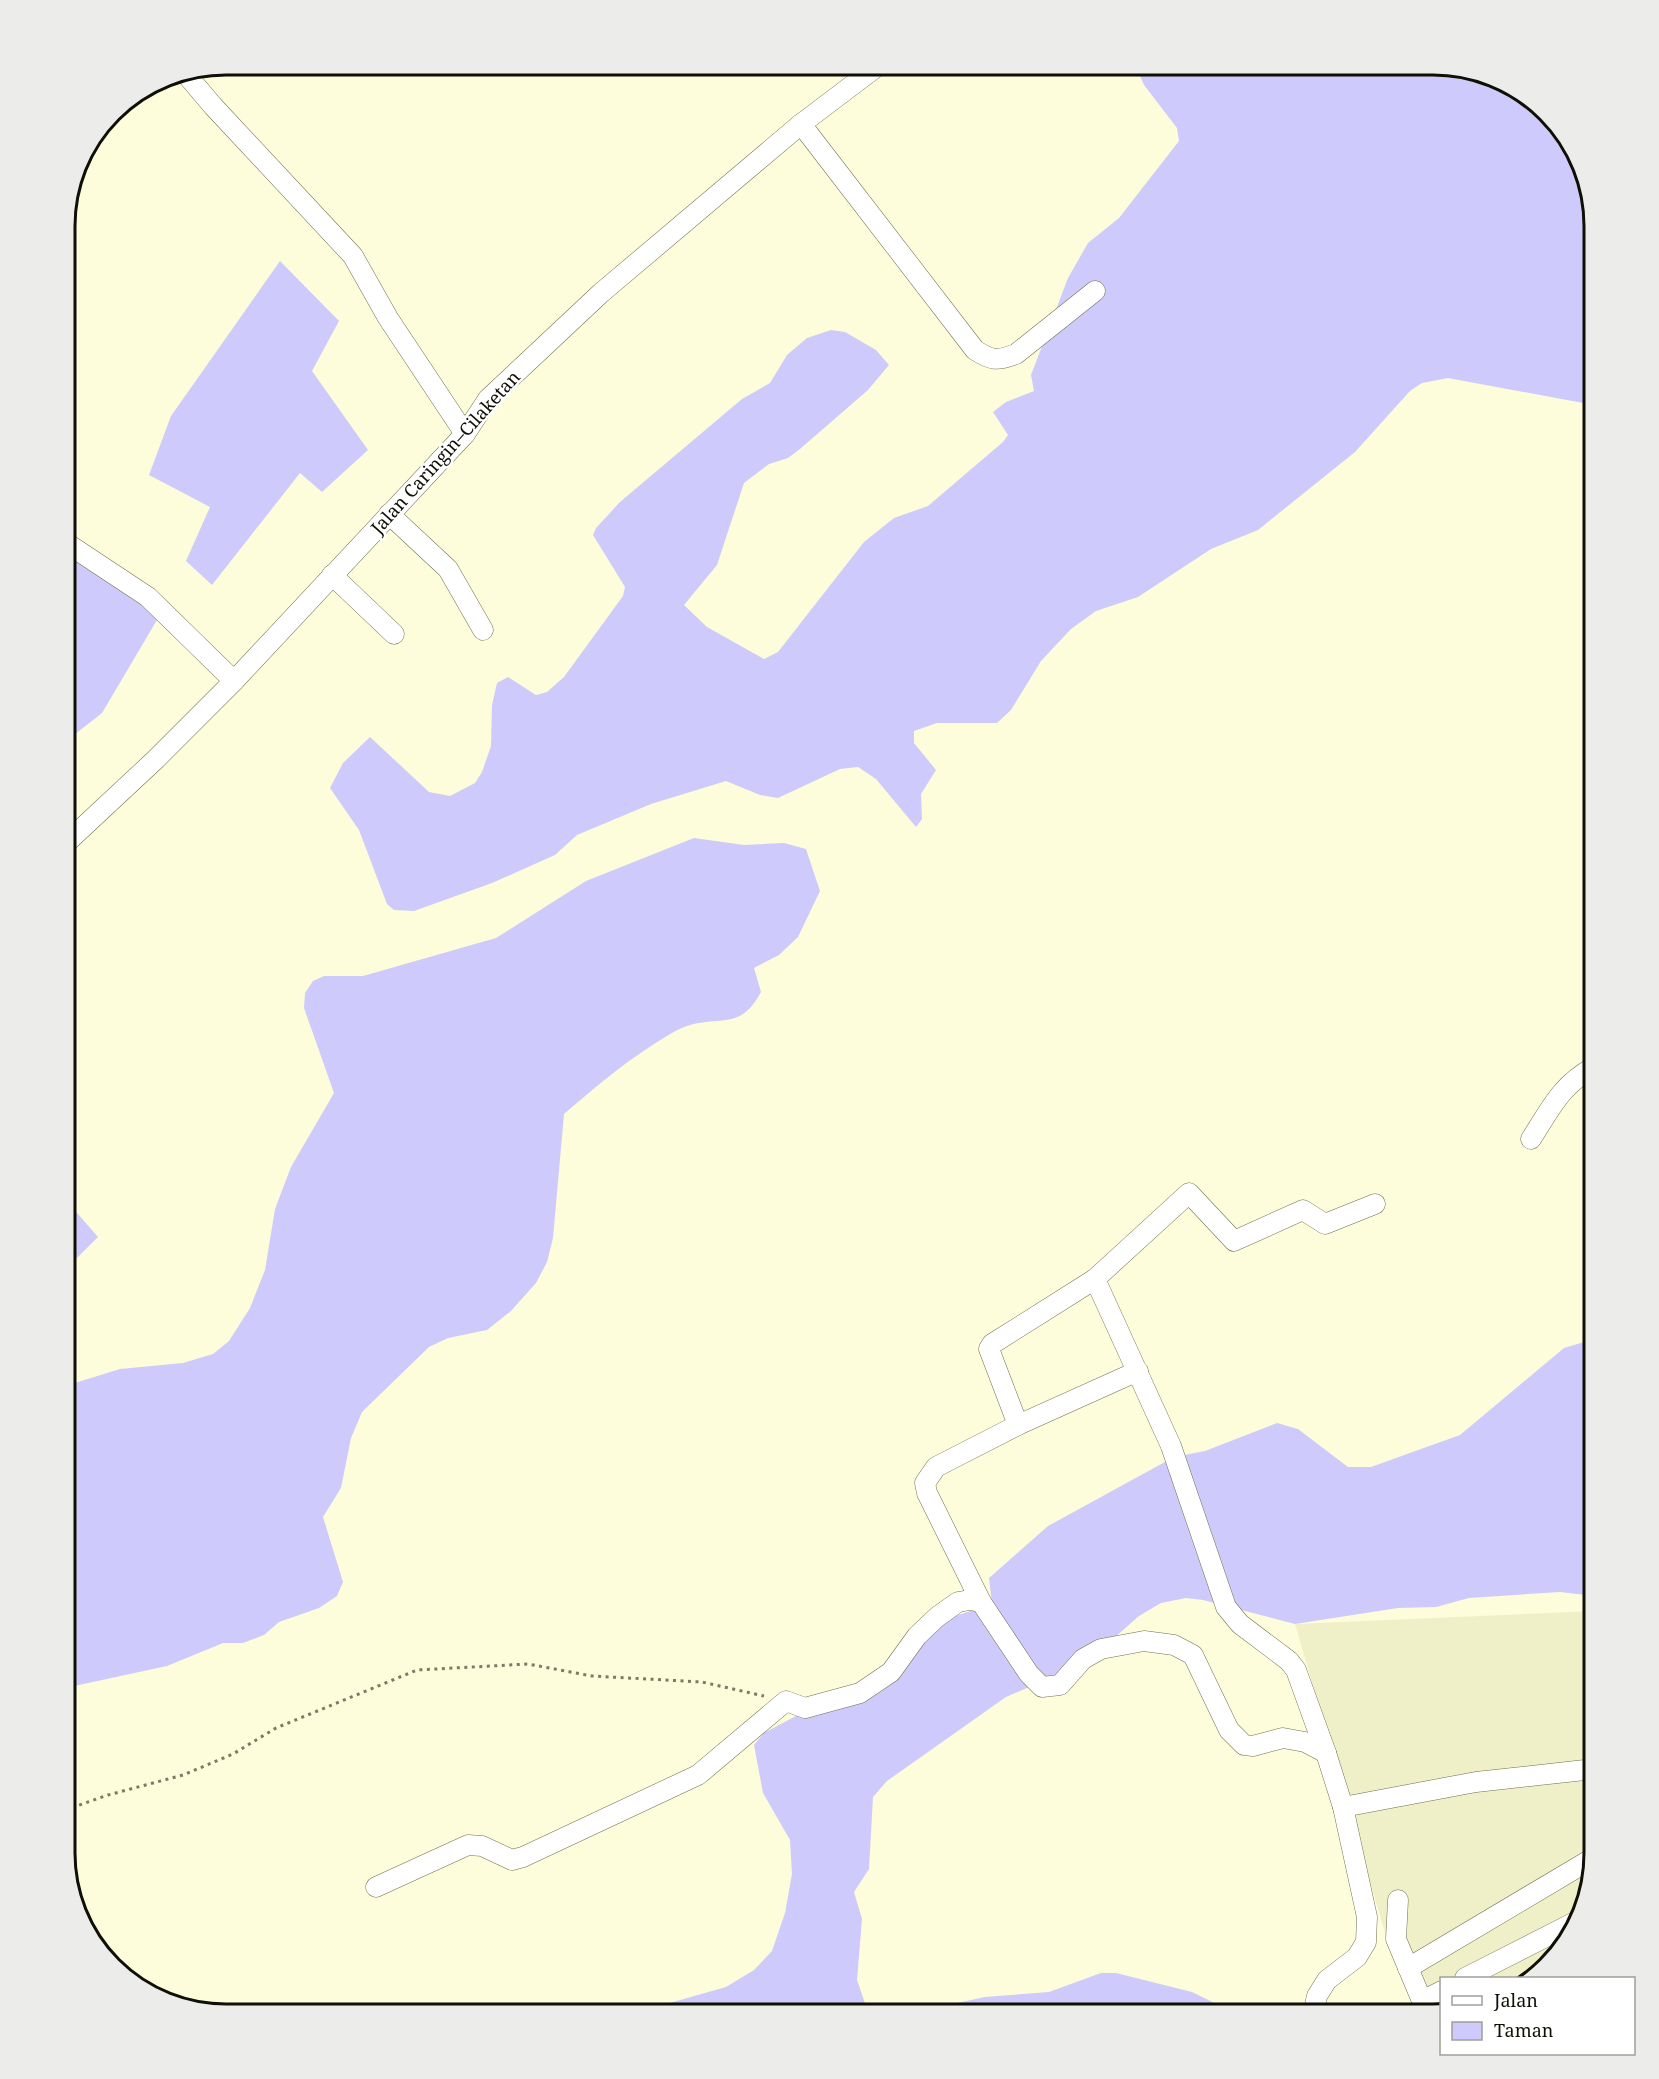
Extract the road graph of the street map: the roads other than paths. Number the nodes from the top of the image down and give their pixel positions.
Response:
1 (866, 75) edge
2 (191, 79) edge
3 (801, 124) junction
4 (1095, 291) dead end
5 (465, 434) junction
6 (389, 514) junction
7 (75, 549) edge
8 (332, 575) junction
9 (483, 630) dead end
10 (394, 634) dead end
11 (234, 681) junction
12 (75, 835) edge
13 (1584, 1073) edge
14 (1531, 1139) dead end
15 (1375, 1204) dead end
16 (1095, 1278) junction
17 (1137, 1371) junction
18 (1018, 1425) junction
19 (981, 1602) junction
20 (1326, 1753) junction
21 (1584, 1770) edge
22 (1343, 1807) junction
23 (1583, 1864) edge
24 (376, 1887) dead end
25 (1398, 1900) dead end
26 (1564, 1928) edge
27 (1408, 1968) junction
28 (1467, 1977) edge
29 (1315, 2004) edge
30 (1424, 2004) edge

1 - 3 street, Jalan Caringin–Cilaketan
2 - 5 street
3 - 4 street
3 - 5 street, Jalan Caringin–Cilaketan
5 - 6 street, Jalan Caringin–Cilaketan
6 - 8 street, Jalan Caringin–Cilaketan
6 - 9 street
7 - 11 street
8 - 10 street
8 - 11 street, Jalan Caringin–Cilaketan
11 - 12 street, Jalan Caringin–Cilaketan
13 - 14 street
15 - 16 street
16 - 17 street
16 - 18 street
17 - 18 street
17 - 20 street
18 - 19 street
19 - 20 street
19 - 24 street
20 - 22 street
21 - 22 street
22 - 29 street
23 - 27 street
25 - 27 street
26 - 28 street
27 - 30 street

